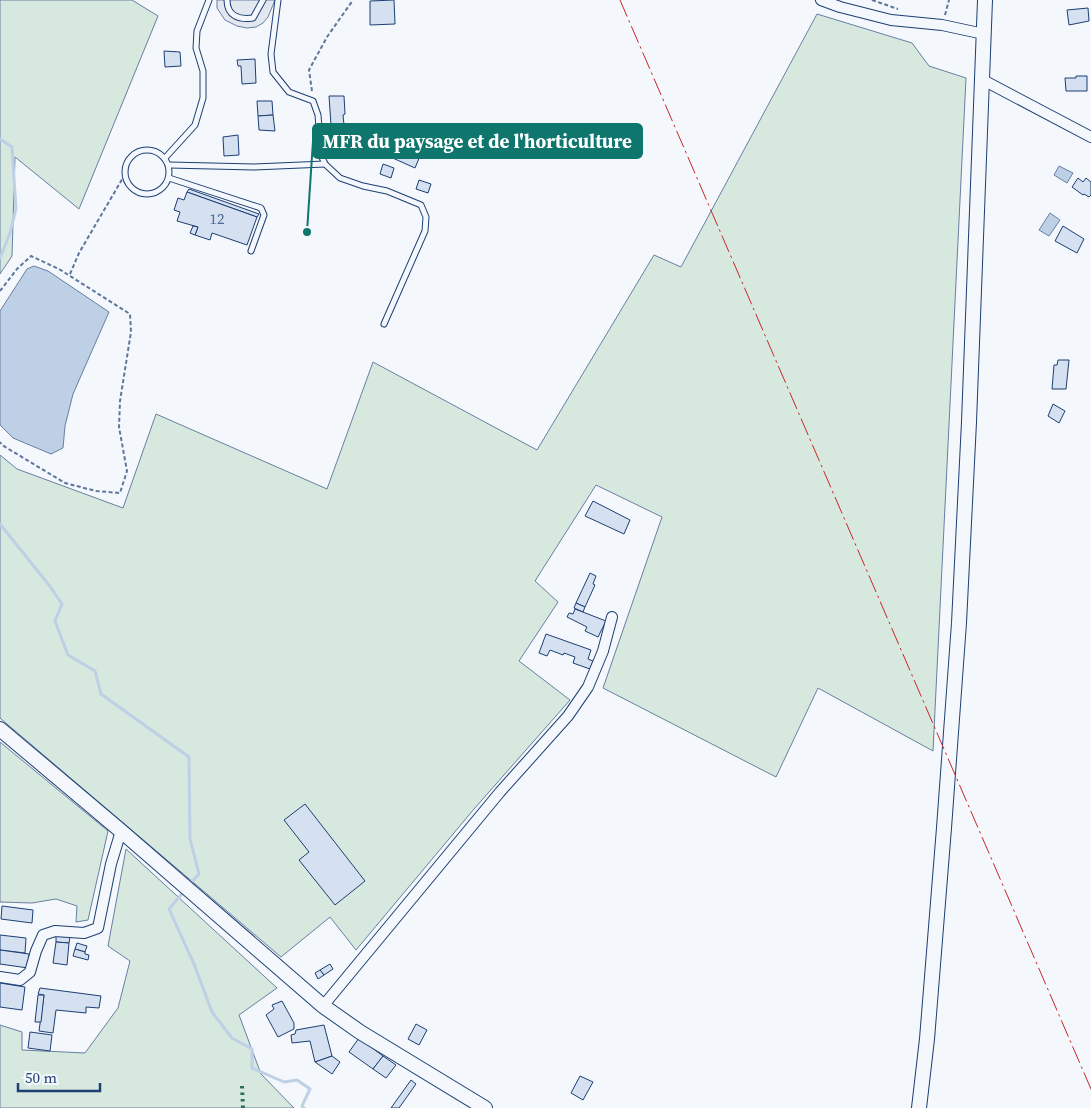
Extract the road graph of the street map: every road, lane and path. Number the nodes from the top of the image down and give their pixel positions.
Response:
1 (208, 0) edge
2 (227, 0) edge
3 (262, 0) edge
4 (278, 0) edge
5 (353, 0) edge
6 (821, 0) edge
7 (949, 0) edge
8 (985, 0) edge
9 (942, 25) junction
10 (984, 34) junction
11 (983, 80) junction
12 (313, 101) junction
13 (1091, 137) edge
14 (165, 158) junction
15 (325, 164) junction
16 (170, 165) junction
17 (124, 176) junction
18 (169, 178) junction
19 (251, 251) dead end
20 (70, 276) junction
21 (0, 291) edge
22 (384, 324) dead end
23 (0, 442) edge
24 (612, 617) dead end
25 (0, 729) edge
26 (121, 831) junction
27 (0, 977) edge
28 (323, 1006) junction
29 (485, 1108) edge
30 (919, 1108) edge

1 - 14 lane
2 - 3 lane
4 - 12 lane
5 - 12 path
6 - 9 street
7 - 9 path
8 - 10 main road
9 - 10 street
10 - 11 main road
11 - 13 street
11 - 30 main road
12 - 15 lane
14 - 16 lane
14 - 17 lane
15 - 16 lane
15 - 22 lane
16 - 18 lane
17 - 18 lane
17 - 20 path
18 - 19 lane
20 - 21 path
20 - 23 path
24 - 28 street
25 - 26 main road
26 - 27 street
26 - 28 main road
28 - 29 main road

